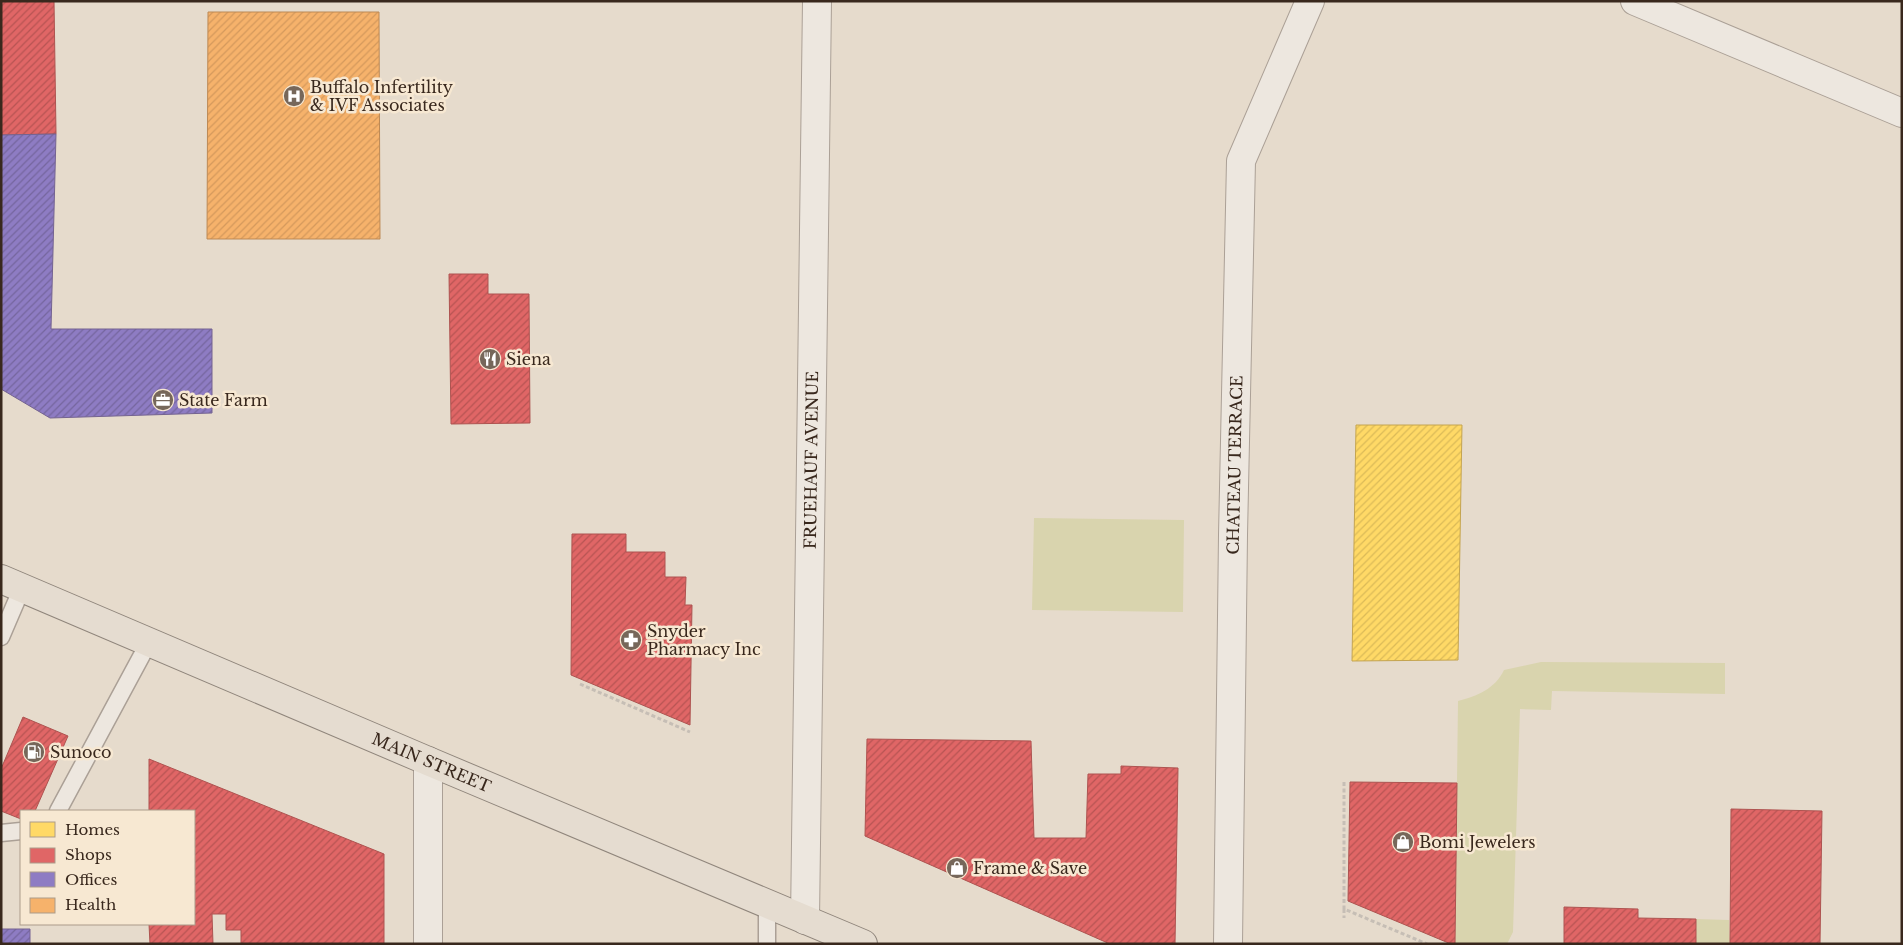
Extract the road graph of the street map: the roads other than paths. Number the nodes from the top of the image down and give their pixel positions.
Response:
1 (817, 1) edge
2 (1310, 1) edge
3 (1635, 1) edge
4 (1902, 113) edge
5 (12, 583) edge
6 (1, 637) edge
7 (149, 642) junction
8 (428, 761) junction
9 (59, 810) edge
10 (20, 830) edge
11 (1, 833) edge
12 (767, 904) junction
13 (805, 920) junction
14 (428, 944) edge
15 (767, 944) edge
16 (863, 944) edge
17 (1228, 944) edge

1 - 13 street, FRUEHAUF AVENUE
2 - 17 street, CHATEAU TERRACE
3 - 4 street
5 - 6 lane
5 - 7 main road, MAIN STREET
7 - 8 main road, MAIN STREET
7 - 9 lane
8 - 12 main road, MAIN STREET
8 - 14 street
10 - 11 lane
12 - 13 main road, MAIN STREET
12 - 15 lane
13 - 16 main road, MAIN STREET

